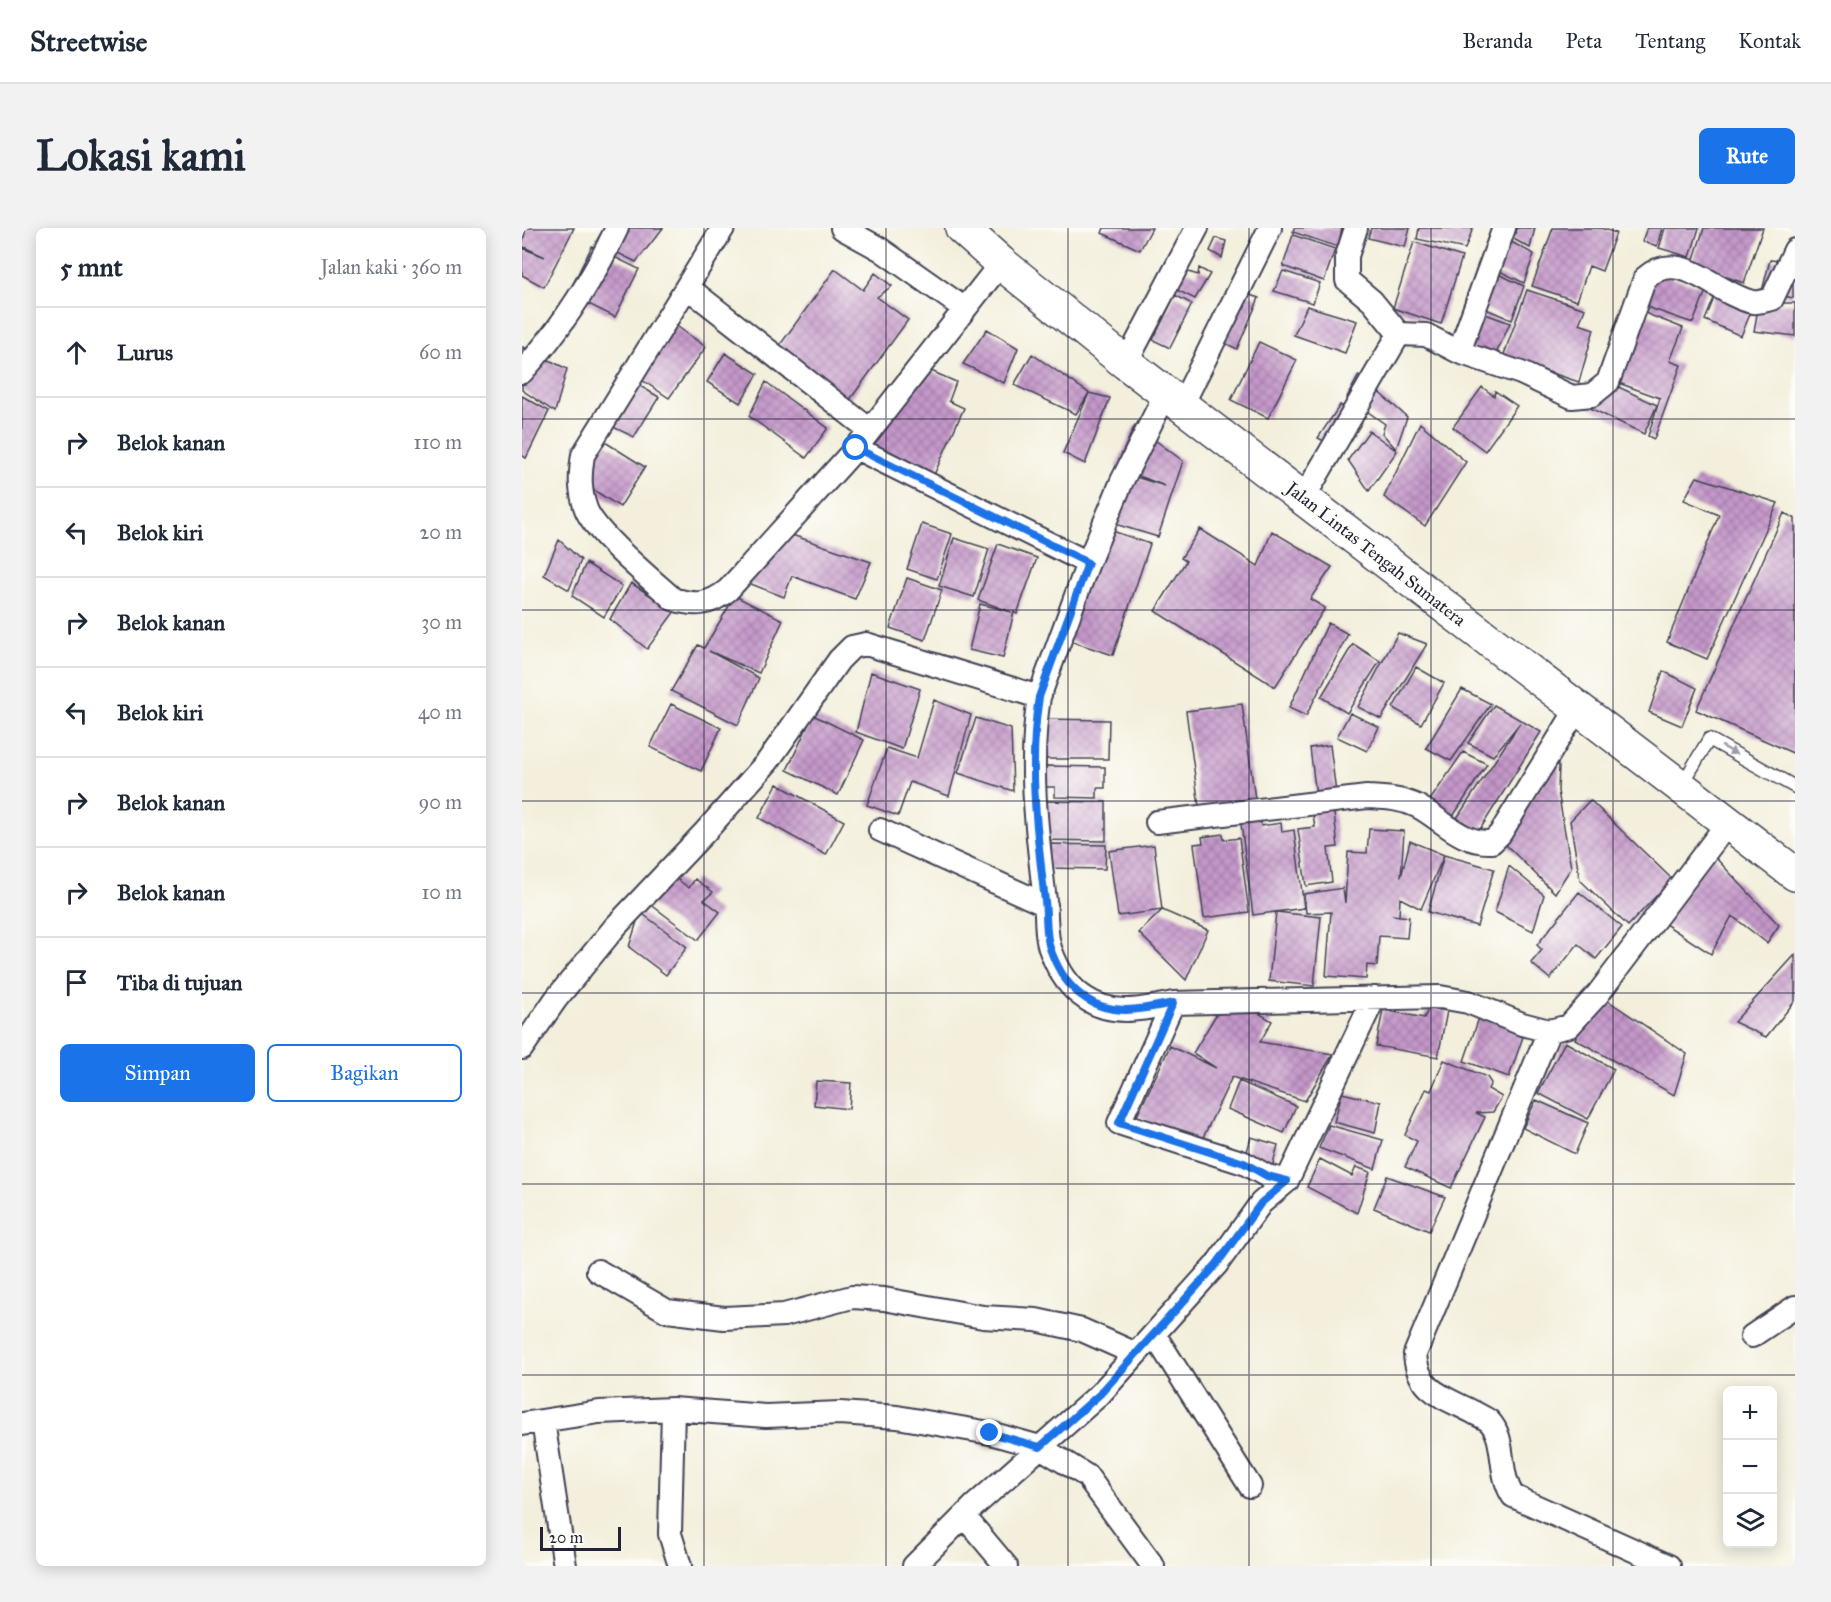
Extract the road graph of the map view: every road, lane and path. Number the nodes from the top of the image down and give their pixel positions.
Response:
1 (617, 228) edge
2 (723, 228) edge
3 (842, 228) edge
4 (962, 228) edge
5 (1197, 228) edge
6 (1270, 228) edge
7 (1356, 228) edge
8 (1504, 228) edge
9 (1795, 250) edge
10 (1000, 263) junction
11 (687, 287) junction
12 (965, 309) junction
13 (1399, 334) junction
14 (1460, 352) junction
15 (1126, 363) junction
16 (522, 372) edge
17 (1174, 399) junction
18 (870, 430) junction
19 (856, 448) junction
20 (1304, 499) junction
21 (1088, 563) junction
22 (1039, 697) junction
23 (1577, 709) junction
24 (1795, 787) edge
25 (1680, 788) junction
26 (1157, 822) dead end
27 (1728, 824) junction
28 (880, 830) dead end
29 (1790, 866) edge
30 (1046, 905) junction
31 (1374, 998) junction
32 (1173, 1003) junction
33 (1549, 1031) junction
34 (522, 1048) edge
35 (1287, 1181) junction
36 (598, 1271) dead end
37 (1795, 1306) edge
38 (1154, 1334) junction
39 (1752, 1336) dead end
40 (1136, 1354) junction
41 (673, 1409) junction
42 (532, 1422) edge
43 (1040, 1447) junction
44 (1250, 1486) dead end
45 (964, 1516) junction
46 (565, 1566) edge
47 (680, 1566) edge
48 (914, 1566) edge
49 (1006, 1566) edge
50 (1153, 1566) edge
51 (1669, 1566) edge

1 - 16 street
2 - 11 street
3 - 12 street
4 - 10 highway, Jalan Lintas Tengah Sumatera
5 - 15 street
6 - 17 street
7 - 13 street
8 - 14 street
9 - 14 street
10 - 12 street
10 - 15 highway, Jalan Lintas Tengah Sumatera
11 - 18 street
11 - 19 street
12 - 18 street
13 - 14 street
13 - 20 street
15 - 17 highway, Jalan Lintas Tengah Sumatera
17 - 20 highway, Jalan Lintas Tengah Sumatera
17 - 21 street
18 - 19 street
19 - 21 street
20 - 23 highway, Jalan Lintas Tengah Sumatera
21 - 22 street
22 - 30 street
22 - 34 street
23 - 25 highway, Jalan Lintas Tengah Sumatera
23 - 26 street
25 -> 24 lane
25 - 27 highway, Jalan Lintas Tengah Sumatera
27 - 29 highway, Jalan Lintas Tengah Sumatera
27 - 33 street
28 - 30 street
30 - 32 street
31 - 32 street
31 - 33 street
31 - 35 street
32 - 35 street
33 - 51 street
35 - 38 street
36 - 40 street
37 - 39 street
38 - 40 street
38 - 44 street
40 - 43 street
41 - 42 street
41 - 43 street
41 - 47 street
42 - 46 street
43 - 45 street
43 - 50 street
45 - 48 street
45 - 49 street

